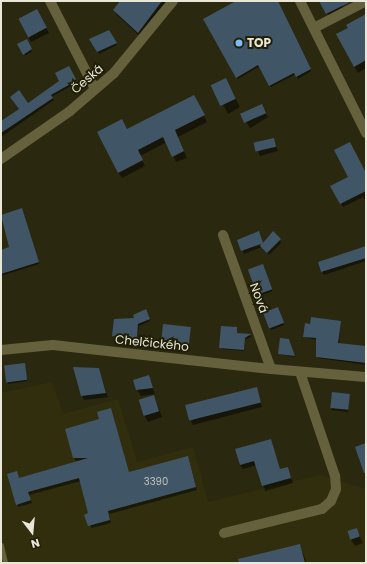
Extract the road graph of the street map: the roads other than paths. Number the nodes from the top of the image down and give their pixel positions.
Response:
1 (50, 1) edge
2 (173, 1) edge
3 (300, 1) edge
4 (366, 1) edge
5 (314, 28) junction
6 (95, 89) junction
7 (366, 133) edge
8 (1, 158) edge
9 (223, 236) dead end
10 (1, 350) edge
11 (271, 369) junction
12 (300, 372) junction
13 (366, 377) edge
14 (224, 532) dead end
15 (1, 545) edge
16 (5, 563) edge

1 - 6 street
2 - 6 street, Česká
3 - 5 street
4 - 5 street
5 - 7 street
6 - 8 street, Česká
9 - 11 street, Nová
10 - 11 street, Chelčického
11 - 12 street, Chelčického
12 - 13 street, Chelčického
12 - 14 street
15 - 16 lane

